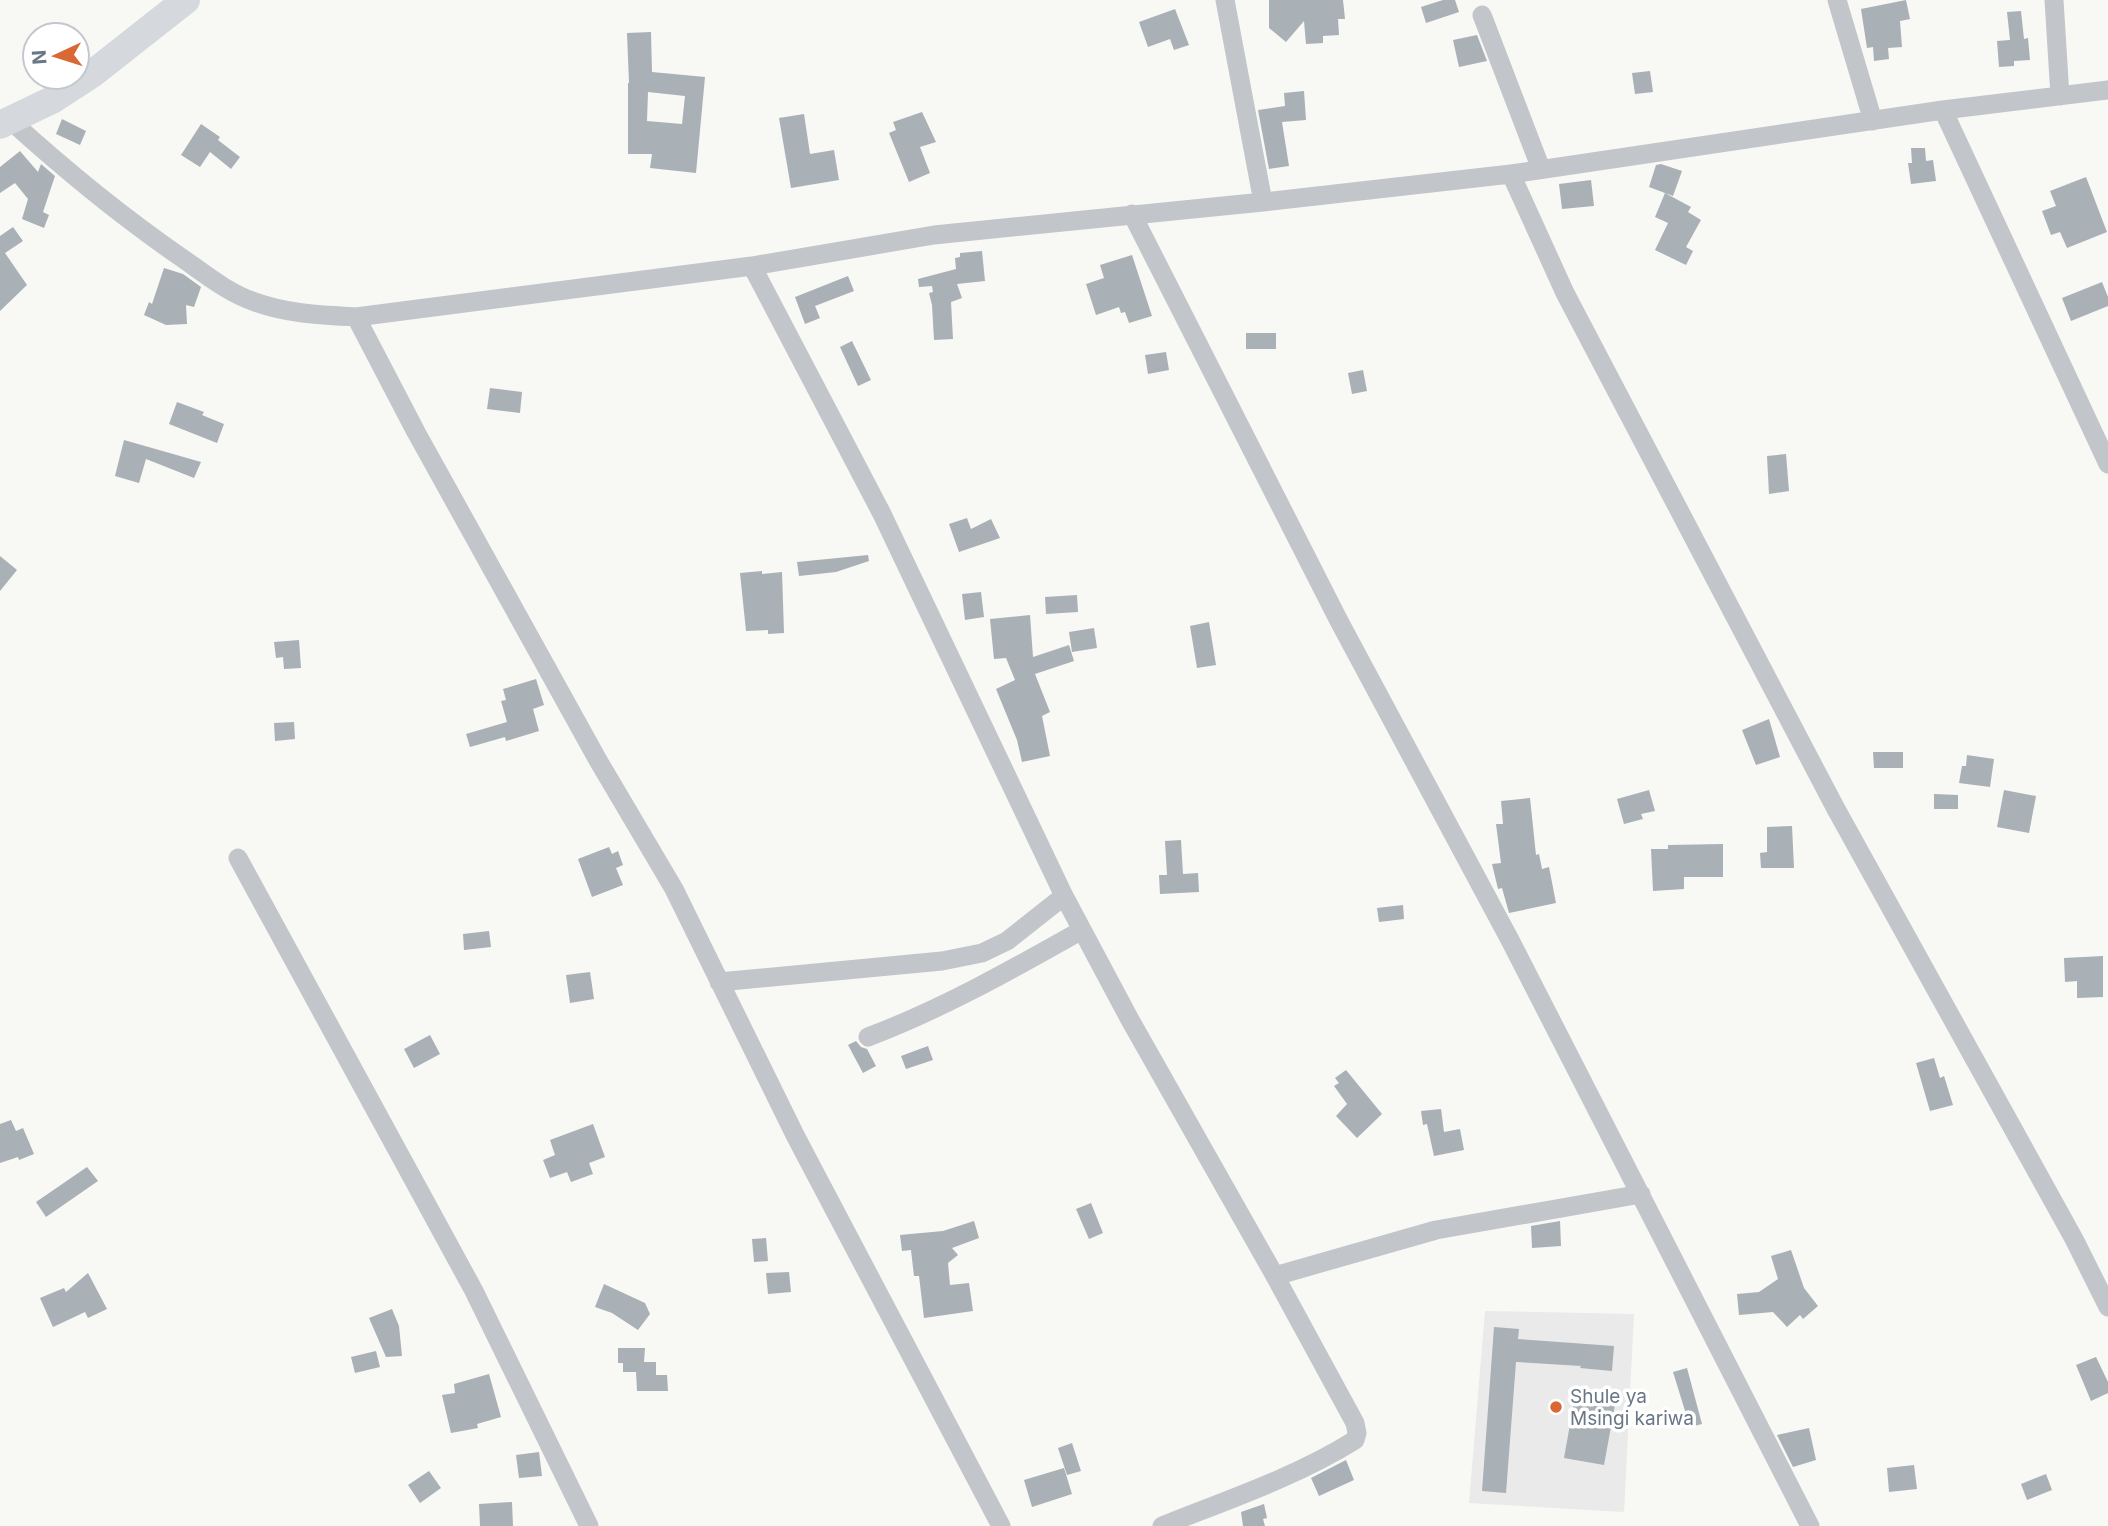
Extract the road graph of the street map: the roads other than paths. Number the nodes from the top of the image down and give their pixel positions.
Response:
1 (186, 0) edge
2 (1225, 0) edge
3 (1837, 0) edge
4 (2054, 0) edge
5 (1482, 15) dead end
6 (2108, 90) edge
7 (2060, 96) junction
8 (1943, 110) junction
9 (1873, 121) junction
10 (5, 123) edge
11 (1541, 169) junction
12 (1511, 174) junction
13 (1263, 202) junction
14 (1132, 214) junction
15 (752, 266) junction
16 (356, 317) junction
17 (2108, 464) edge
18 (237, 858) dead end
19 (1065, 896) junction
20 (1082, 930) junction
21 (719, 982) junction
22 (868, 1037) dead end
23 (1641, 1194) junction
24 (1275, 1276) junction
25 (2108, 1307) edge
26 (589, 1526) edge
27 (1001, 1526) edge
28 (1162, 1526) edge
29 (1810, 1526) edge

1 - 10 street
2 - 13 street
3 - 9 street
4 - 7 street
5 - 11 street
6 - 7 street
7 - 8 street
8 - 9 street
8 - 17 street
9 - 11 street
10 - 16 street
11 - 12 street
12 - 13 street
12 - 25 street
13 - 14 street
14 - 15 street
14 - 23 street
15 - 16 street
15 - 19 street
16 - 21 street
18 - 26 street
19 - 20 street
19 - 21 street
20 - 22 street
20 - 24 street
21 - 27 street
23 - 24 street
23 - 29 street
24 - 28 street

